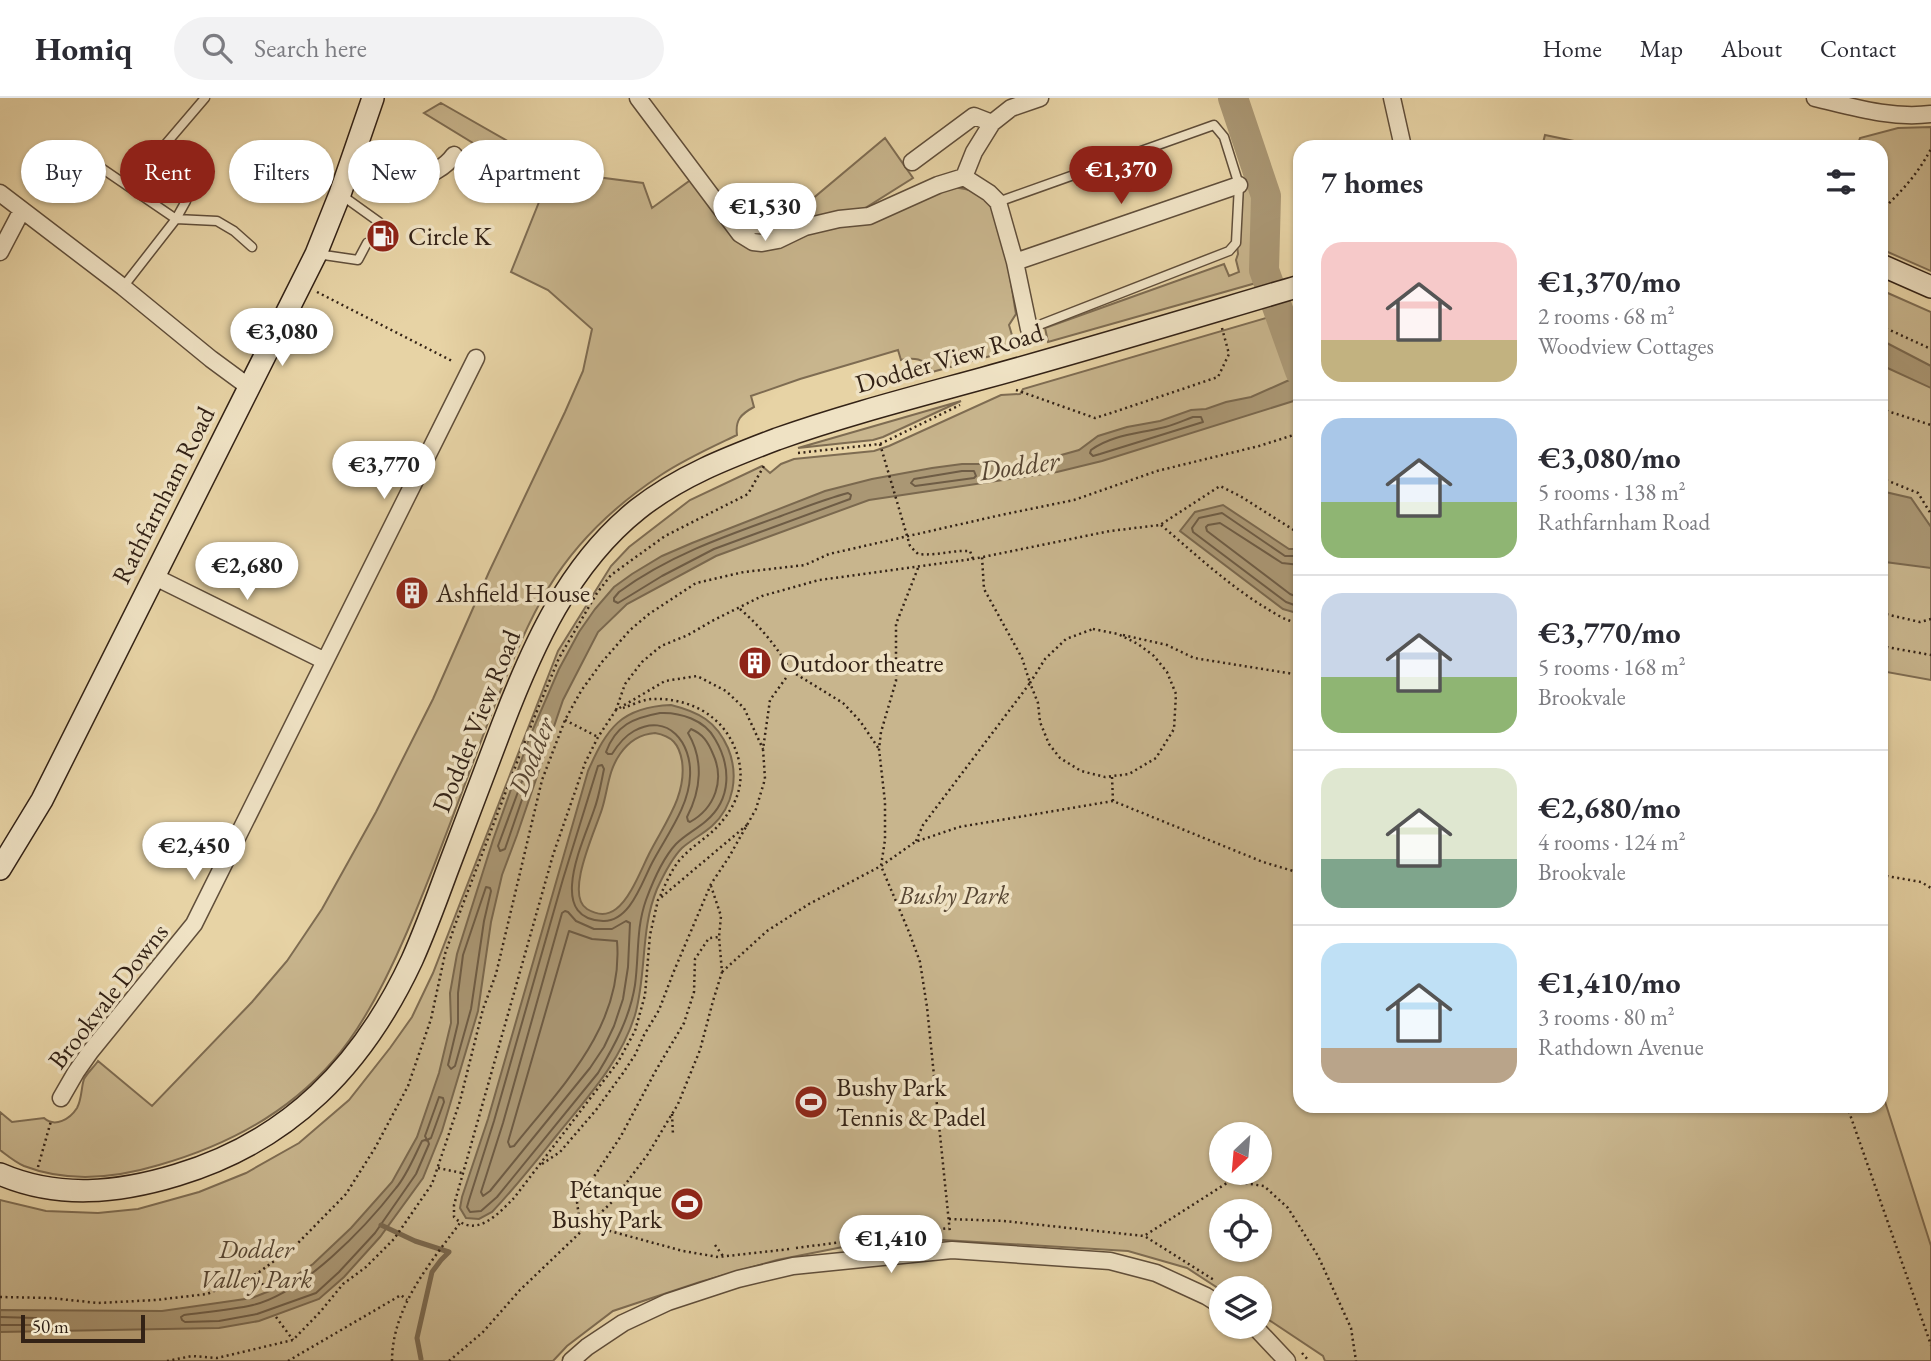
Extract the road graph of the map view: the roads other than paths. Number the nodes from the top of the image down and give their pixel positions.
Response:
1 (205, 98) edge
2 (373, 98) edge
3 (638, 98) edge
4 (1040, 98) edge
5 (1392, 98) edge
6 (1815, 98) edge
7 (1931, 114) edge
8 (992, 123) junction
9 (359, 140) edge
10 (1401, 140) edge
11 (454, 155) dead end
12 (912, 162) dead end
13 (440, 169) edge
14 (106, 171) edge
15 (348, 171) edge
16 (964, 177) junction
17 (1239, 184) junction
18 (0, 193) edge
19 (340, 194) junction
20 (998, 202) junction
21 (22, 210) junction
22 (176, 219) junction
23 (375, 229) dead end
24 (367, 243) dead end
25 (252, 247) dead end
26 (0, 252) edge
27 (316, 254) junction
28 (1015, 262) junction
29 (1888, 268) edge
30 (123, 287) junction
31 (1931, 287) edge
32 (1282, 292) edge
33 (1029, 329) joint
34 (476, 358) dead end
35 (249, 387) junction
36 (153, 576) junction
37 (325, 660) junction
38 (0, 869) edge
39 (61, 1098) dead end
40 (0, 1174) edge
41 (1209, 1298) edge
42 (1266, 1339) edge
43 (571, 1361) edge
44 (1287, 1361) edge

1 - 22 lane
2 - 9 main road, Rathfarnham Road
3 - 16 street
4 - 8 street
5 - 10 street
6 - 7 street
8 - 12 street
8 - 16 street
11 - 13 street
14 - 22 lane
15 - 19 main road, Rathfarnham Road
16 - 20 street
17 - 20 lane
17 - 28 street
17 - 33 lane
18 - 21 street
19 - 23 lane
19 - 27 main road, Rathfarnham Road
20 - 28 street
21 - 26 street
21 - 30 street
22 - 25 lane
22 - 30 lane
24 - 27 lane
27 - 35 main road, Rathfarnham Road
28 - 33 street
29 - 31 main road
30 - 35 street
32 - 40 main road, Dodder View Road
34 - 37 street, Brookvale Downs
35 - 36 main road, Rathfarnham Road
36 - 37 street
36 - 38 main road, Rathfarnham Road
37 - 39 street, Brookvale Downs
41 - 43 street
42 - 44 street

